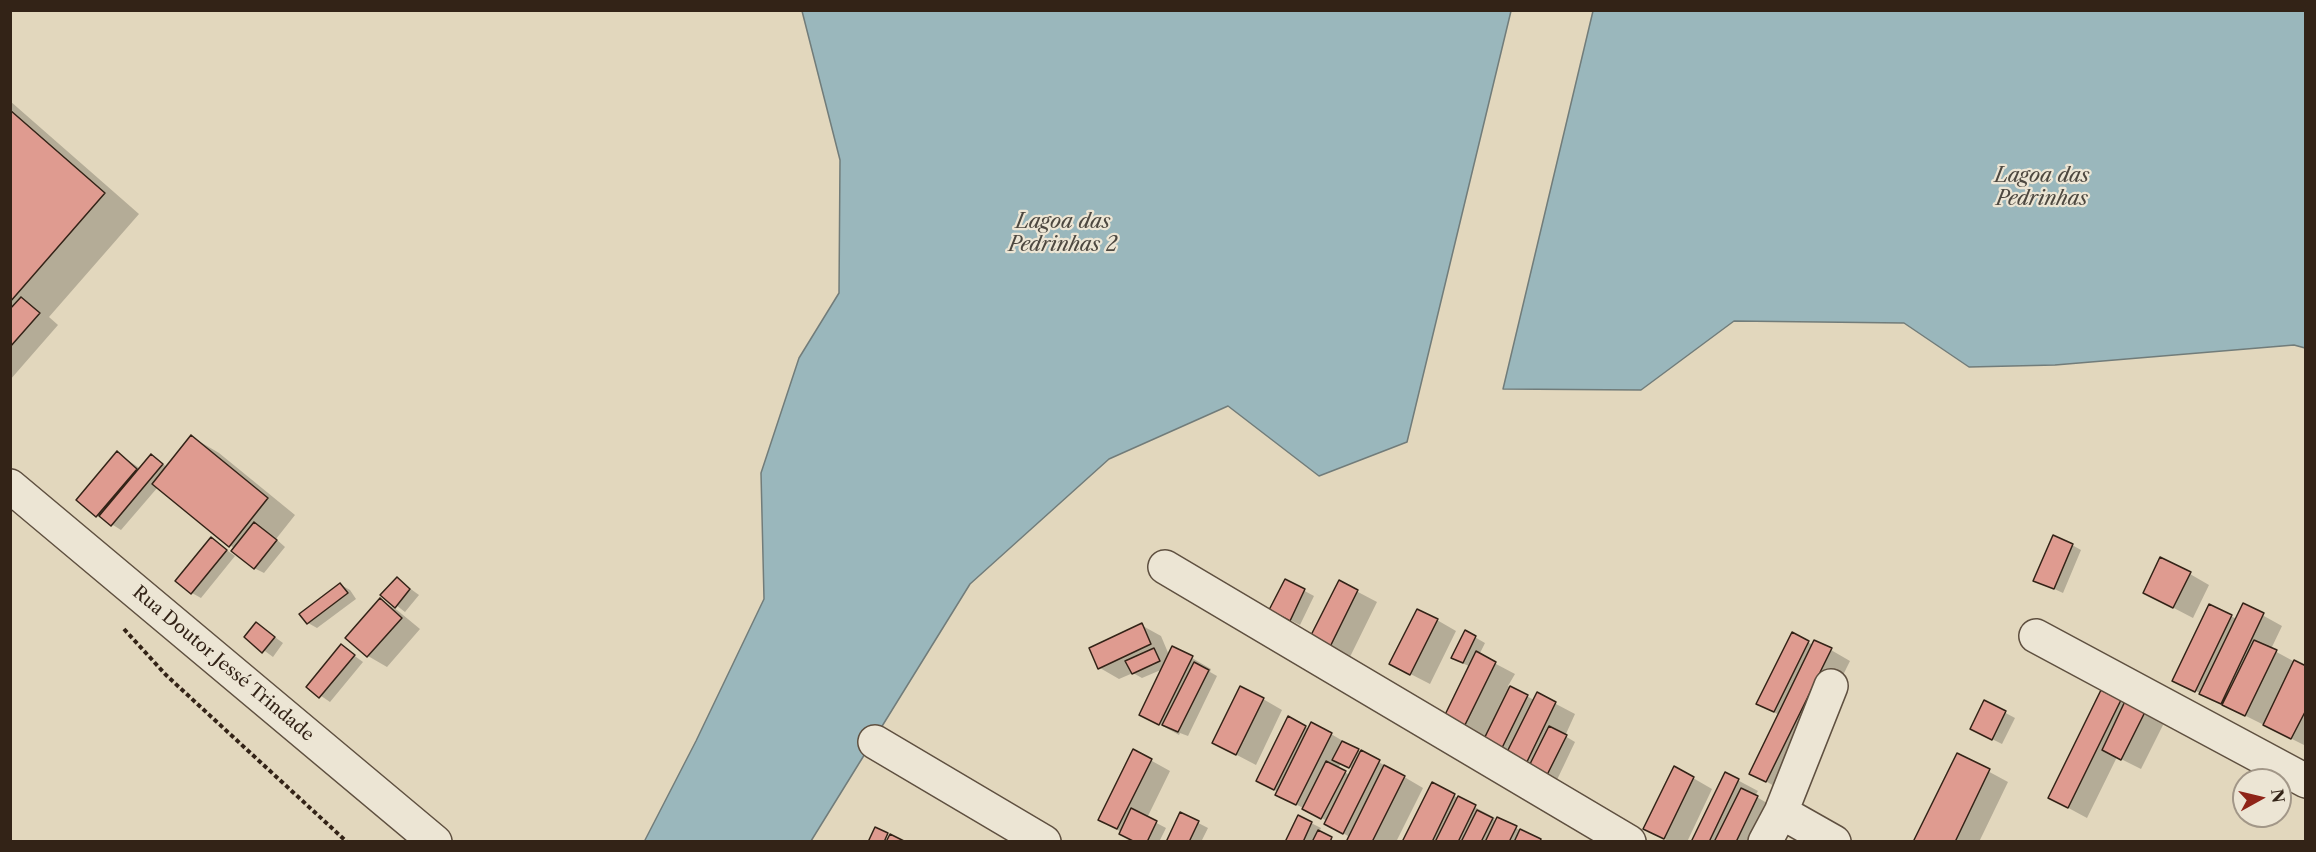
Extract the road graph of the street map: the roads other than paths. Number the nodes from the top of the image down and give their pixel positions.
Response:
1 (10, 486) edge
2 (1165, 567) dead end
3 (2036, 636) dead end
4 (1831, 686) dead end
5 (875, 742) dead end
6 (2306, 781) edge
7 (1780, 812) junction
8 (435, 842) edge
9 (1044, 842) edge
10 (1629, 842) edge
11 (1765, 842) edge
12 (1834, 842) edge

1 - 8 street, Rua Doutor Jessé Trindade
2 - 10 street
3 - 6 street
4 - 7 street
5 - 9 street
7 - 11 street
7 - 12 street

